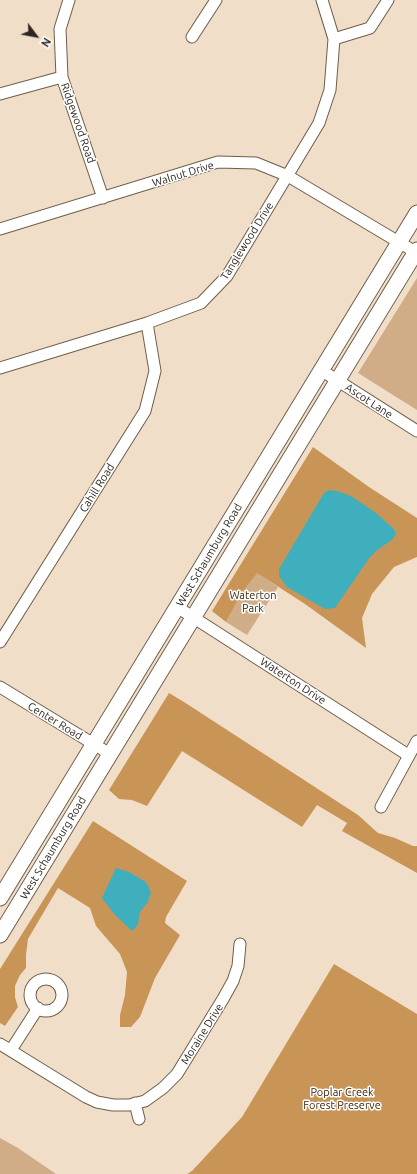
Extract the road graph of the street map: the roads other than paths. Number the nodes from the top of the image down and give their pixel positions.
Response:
1 (69, 0) edge
2 (216, 0) edge
3 (322, 0) edge
4 (388, 0) edge
5 (192, 37) dead end
6 (334, 39) junction
7 (62, 77) junction
8 (0, 94) edge
9 (288, 176) junction
10 (103, 198) junction
11 (417, 213) edge
12 (0, 229) edge
13 (399, 243) junction
14 (416, 252) edge
15 (147, 322) junction
16 (0, 368) edge
17 (321, 370) junction
18 (338, 380) junction
19 (417, 432) edge
20 (177, 607) junction
21 (193, 617) junction
22 (0, 642) edge
23 (0, 688) edge
24 (417, 741) edge
25 (94, 744) junction
26 (110, 754) junction
27 (408, 754) junction
28 (381, 807) dead end
29 (0, 898) edge
30 (0, 935) edge
31 (240, 944) dead end
32 (38, 1008) dead end
33 (0, 1044) edge
34 (11, 1050) junction
35 (135, 1103) junction
36 (139, 1119) dead end

1 - 7 street, Ridgewood Road
2 - 5 street
3 - 6 street, Tanglewood Drive
4 - 6 street
6 - 9 street, Tanglewood Drive
7 - 8 street
7 - 10 street, Ridgewood Road
9 - 10 street, Walnut Drive
9 - 13 street, Walnut Drive
9 - 15 street, Tanglewood Drive
10 - 12 street, Walnut Drive
11 - 13 main road, West Schaumburg Road
13 - 14 street, Walnut Drive
13 - 17 main road, West Schaumburg Road
14 - 18 main road, West Schaumburg Road
15 - 16 street, Tanglewood Drive
15 - 22 street, Cahill Road
17 - 18 street, Ascot Lane
17 - 20 main road, West Schaumburg Road
18 - 19 street, Ascot Lane
18 - 21 main road, West Schaumburg Road
20 - 21 street, Waterton Drive
20 - 25 main road, West Schaumburg Road
21 - 26 main road, West Schaumburg Road
21 - 27 street, Waterton Drive
23 - 25 street, Center Road
24 - 27 street
25 - 26 street, Center Road
25 - 29 main road, West Schaumburg Road
26 - 30 main road, West Schaumburg Road
27 - 28 street
31 - 35 street, Moraine Drive
32 - 34 street
33 - 34 street, Moraine Drive
34 - 35 street, Moraine Drive
35 - 36 street

